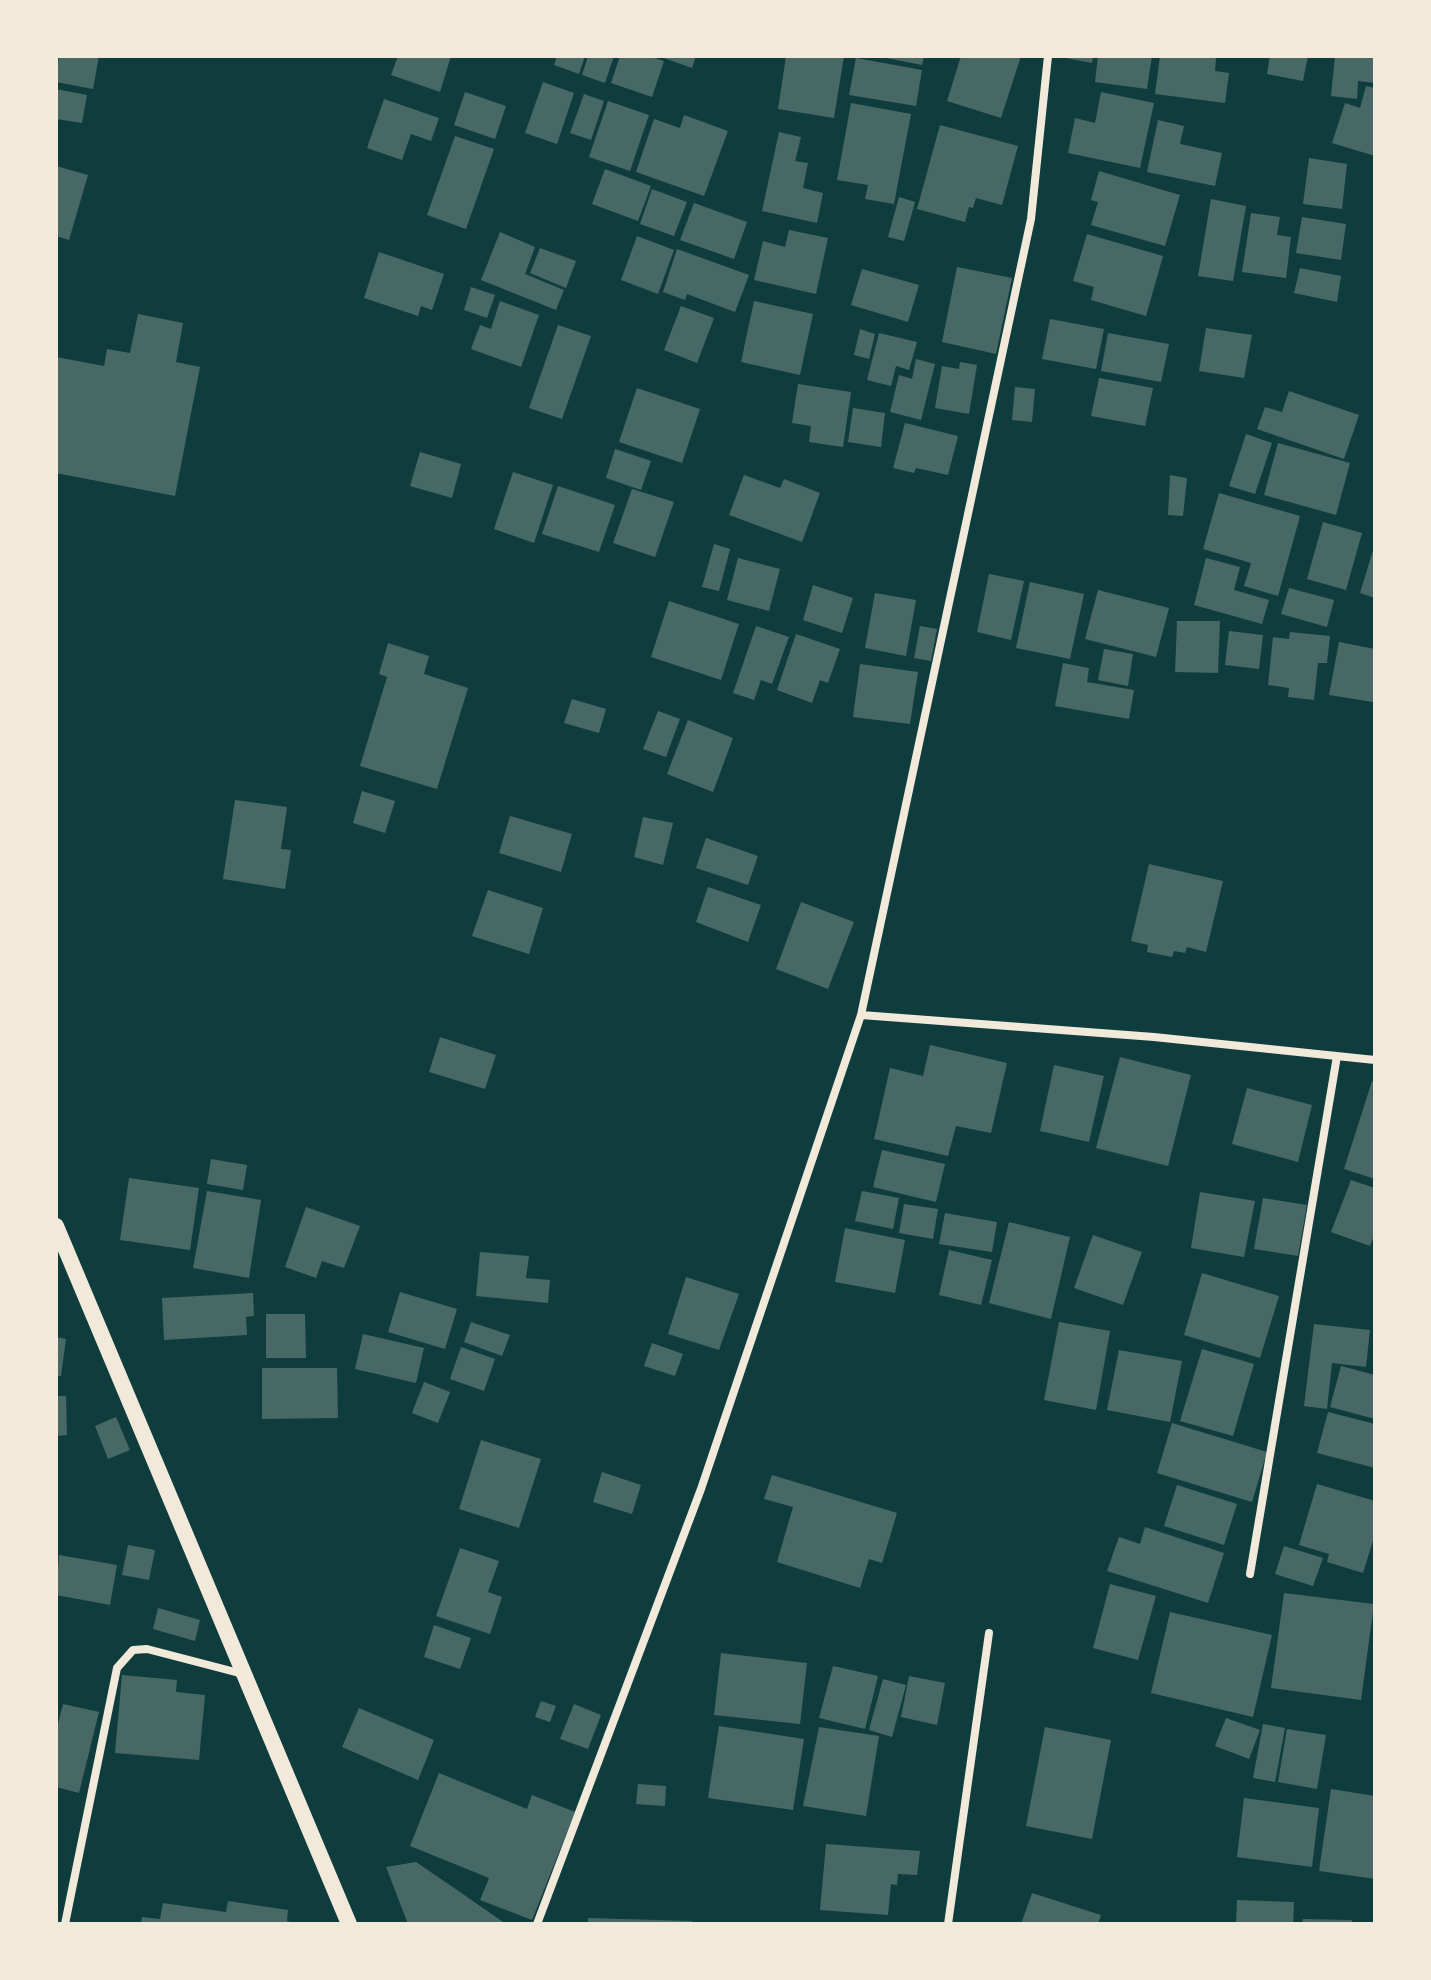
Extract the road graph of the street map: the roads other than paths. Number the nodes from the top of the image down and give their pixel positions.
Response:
1 (1048, 56) edge
2 (861, 1015) junction
3 (1337, 1056) junction
4 (1375, 1060) edge
5 (56, 1226) edge
6 (1250, 1574) dead end
7 (989, 1633) dead end
8 (243, 1674) junction
9 (65, 1924) edge
10 (349, 1924) edge
11 (537, 1924) edge
12 (948, 1924) edge

1 - 2 street
2 - 3 street
2 - 11 street
3 - 4 street
3 - 6 street
5 - 8 main road
7 - 12 street
8 - 9 street
8 - 10 main road

